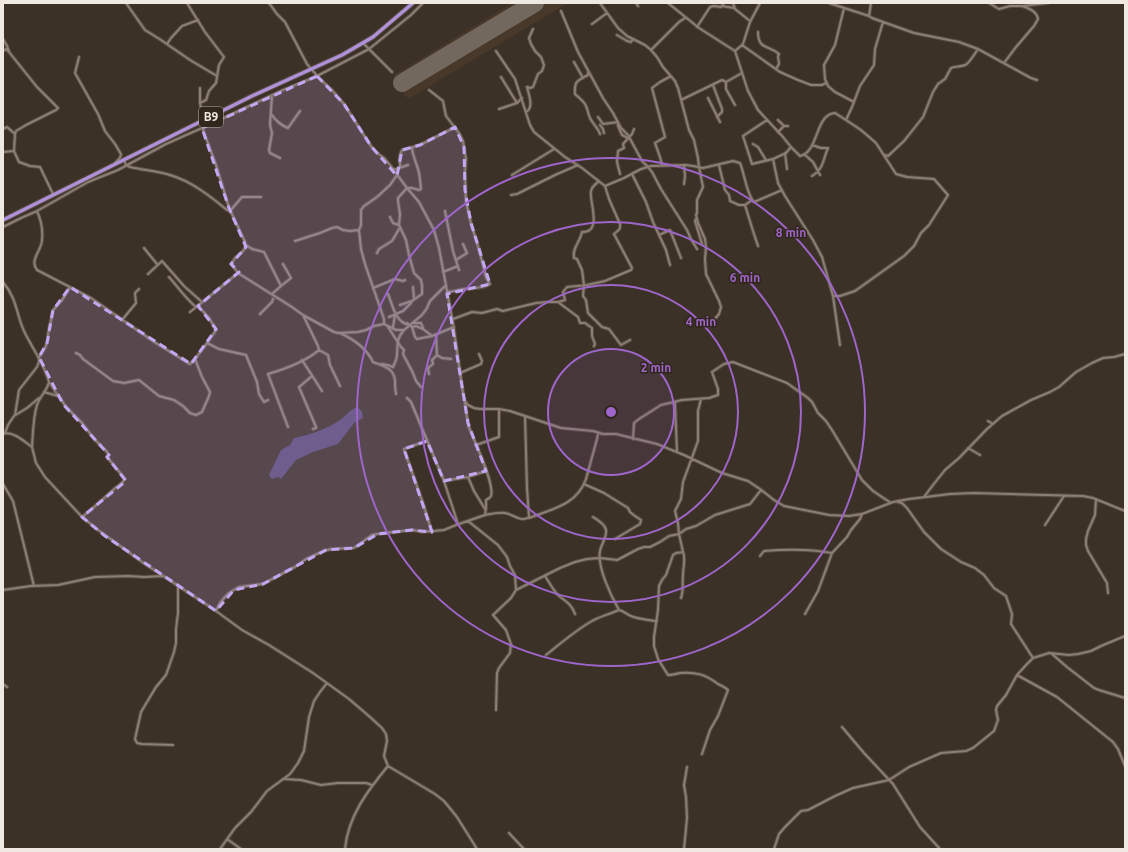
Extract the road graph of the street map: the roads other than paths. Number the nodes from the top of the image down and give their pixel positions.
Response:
1 (126, 3) edge
2 (187, 3) edge
3 (269, 3) edge
4 (413, 3) edge
5 (423, 3) edge
6 (600, 3) edge
7 (668, 3) edge
8 (724, 3) edge
9 (733, 3) edge
10 (760, 3) edge
11 (829, 3) edge
12 (870, 3) edge
13 (989, 3) edge
14 (1011, 3) edge
15 (1048, 3) edge
16 (722, 6) junction
17 (1015, 6) junction
18 (1022, 6) junction
19 (735, 8) junction
20 (844, 8) junction
21 (561, 11) dead end
22 (607, 13) junction
23 (869, 16) junction
24 (685, 18) junction
25 (198, 20) junction
26 (750, 21) junction
27 (883, 22) junction
28 (592, 24) dead end
29 (697, 27) junction
30 (533, 29) dead end
31 (758, 32) dead end
32 (618, 35) dead end
33 (3, 39) edge
34 (634, 39) junction
35 (363, 43) junction
36 (167, 44) junction
37 (742, 45) junction
38 (978, 49) junction
39 (369, 50) junction
40 (651, 50) junction
41 (735, 50) junction
42 (3, 51) edge
43 (496, 51) dead end
44 (9, 52) junction
45 (79, 57) dead end
46 (574, 62) dead end
47 (1004, 63) junction
48 (311, 69) junction
49 (776, 69) junction
50 (588, 70) junction
51 (392, 72) dead end
52 (742, 73) junction
53 (217, 76) junction
54 (317, 76) junction
55 (671, 76) junction
56 (501, 77) dead end
57 (583, 78) junction
58 (1037, 80) dead end
59 (726, 82) junction
60 (826, 83) junction
61 (713, 85) junction
62 (200, 88) dead end
63 (430, 90) dead end
64 (272, 95) junction
65 (522, 98) junction
66 (708, 98) dead end
67 (681, 100) junction
68 (854, 102) junction
69 (200, 103) junction
70 (517, 103) junction
71 (735, 105) dead end
72 (499, 109) dead end
73 (300, 111) dead end
74 (526, 112) junction
75 (271, 114) junction
76 (718, 117) junction
77 (598, 118) dead end
78 (767, 120) junction
79 (778, 120) dead end
80 (846, 120) junction
81 (202, 121) junction
82 (618, 122) junction
83 (720, 122) dead end
84 (601, 125) junction
85 (784, 126) junction
86 (788, 126) dead end
87 (455, 127) junction
88 (597, 127) junction
89 (202, 128) junction
90 (3, 129) edge
91 (634, 129) dead end
92 (778, 132) junction
93 (604, 133) dead end
94 (15, 134) junction
95 (600, 134) dead end
96 (629, 138) junction
97 (753, 144) dead end
98 (812, 145) junction
99 (412, 147) junction
100 (791, 148) junction
101 (554, 149) junction
102 (14, 151) junction
103 (3, 152) edge
104 (785, 153) junction
105 (804, 154) junction
106 (885, 155) junction
107 (280, 158) dead end
108 (773, 159) junction
109 (124, 160) junction
110 (766, 160) junction
111 (719, 164) junction
112 (113, 165) junction
113 (126, 165) junction
114 (408, 165) dead end
115 (578, 165) junction
116 (662, 165) junction
117 (684, 165) junction
118 (400, 167) junction
119 (648, 167) junction
120 (699, 167) junction
121 (787, 169) dead end
122 (393, 170) junction
123 (818, 171) junction
124 (620, 174) dead end
125 (632, 174) junction
126 (397, 175) junction
127 (512, 175) dead end
128 (820, 175) dead end
129 (812, 176) dead end
130 (600, 181) junction
131 (684, 184) dead end
132 (605, 186) junction
133 (407, 188) junction
134 (782, 190) junction
135 (53, 195) junction
136 (511, 195) dead end
137 (262, 198) dead end
138 (752, 200) junction
139 (745, 205) junction
140 (37, 211) junction
141 (230, 211) junction
142 (445, 211) dead end
143 (390, 217) dead end
144 (696, 218) junction
145 (3, 220) edge
146 (399, 226) junction
147 (3, 227) edge
148 (359, 230) junction
149 (659, 235) junction
150 (295, 241) dead end
151 (463, 244) dead end
152 (702, 244) dead end
153 (246, 245) junction
154 (758, 246) dead end
155 (144, 248) dead end
156 (697, 249) dead end
157 (377, 253) dead end
158 (681, 258) dead end
159 (456, 260) junction
160 (158, 264) junction
161 (283, 264) dead end
162 (670, 265) dead end
163 (458, 266) junction
164 (460, 270) dead end
165 (443, 272) junction
166 (238, 273) junction
167 (148, 274) dead end
168 (168, 277) dead end
169 (405, 280) dead end
170 (3, 282) edge
171 (281, 286) junction
172 (446, 286) junction
173 (584, 286) junction
174 (70, 287) junction
175 (413, 287) dead end
176 (373, 288) junction
177 (139, 289) dead end
178 (447, 292) junction
179 (388, 294) dead end
180 (273, 296) junction
181 (833, 296) junction
182 (412, 301) junction
183 (202, 302) junction
184 (558, 302) junction
185 (400, 305) dead end
186 (197, 307) junction
187 (190, 312) dead end
188 (260, 314) dead end
189 (395, 314) junction
190 (303, 315) junction
191 (389, 317) dead end
192 (453, 319) junction
193 (122, 320) junction
194 (413, 323) junction
195 (384, 324) junction
196 (408, 324) junction
197 (709, 326) dead end
198 (388, 327) junction
199 (393, 327) junction
200 (412, 327) junction
201 (454, 327) junction
202 (423, 329) junction
203 (404, 330) junction
204 (338, 333) junction
205 (436, 335) junction
206 (432, 336) junction
207 (630, 340) dead end
208 (397, 341) junction
209 (206, 343) junction
210 (840, 345) dead end
211 (594, 346) dead end
212 (319, 350) junction
213 (76, 353) dead end
214 (479, 354) dead end
215 (1125, 354) edge
216 (437, 355) junction
217 (39, 357) junction
218 (195, 359) junction
219 (451, 359) dead end
220 (302, 360) junction
221 (378, 364) junction
222 (460, 373) junction
223 (429, 374) dead end
224 (312, 376) junction
225 (49, 382) junction
226 (340, 386) dead end
227 (421, 387) dead end
228 (322, 391) dead end
229 (44, 392) junction
230 (396, 394) dead end
231 (42, 396) junction
232 (58, 396) junction
233 (407, 398) dead end
234 (701, 399) junction
235 (268, 400) dead end
236 (465, 401) junction
237 (675, 402) junction
238 (499, 409) junction
239 (15, 415) junction
240 (525, 416) junction
241 (988, 421) dead end
242 (993, 424) junction
243 (288, 428) dead end
244 (313, 429) dead end
245 (598, 432) junction
246 (4, 433) edge
247 (633, 439) junction
248 (427, 441) junction
249 (476, 445) junction
250 (32, 447) junction
251 (968, 448) junction
252 (677, 452) junction
253 (980, 455) dead end
254 (692, 459) junction
255 (486, 471) junction
256 (468, 476) junction
257 (444, 481) junction
258 (3, 484) edge
259 (584, 484) junction
260 (761, 490) junction
261 (1064, 496) junction
262 (924, 497) junction
263 (1096, 499) junction
264 (897, 501) junction
265 (891, 503) junction
266 (486, 510) junction
267 (1125, 511) edge
268 (862, 514) junction
269 (485, 515) junction
270 (82, 517) junction
271 (593, 517) dead end
272 (528, 518) junction
273 (468, 521) junction
274 (458, 524) junction
275 (1045, 525) dead end
276 (432, 532) junction
277 (679, 534) junction
278 (615, 539) dead end
279 (683, 552) junction
280 (832, 553) junction
281 (760, 556) dead end
282 (600, 558) junction
283 (165, 576) junction
284 (545, 576) junction
285 (178, 585) junction
286 (4, 586) edge
287 (34, 586) junction
288 (4, 590) edge
289 (516, 590) junction
290 (1108, 593) dead end
291 (681, 598) dead end
292 (619, 610) junction
293 (216, 611) junction
294 (575, 614) dead end
295 (805, 614) dead end
296 (657, 621) junction
297 (1125, 636) edge
298 (1052, 653) junction
299 (546, 655) dead end
300 (1033, 658) junction
301 (1017, 675) junction
302 (327, 683) junction
303 (3, 684) edge
304 (6, 687) dead end
305 (1125, 698) edge
306 (496, 710) dead end
307 (842, 727) dead end
308 (173, 745) dead end
309 (702, 754) dead end
310 (388, 766) junction
311 (1125, 766) edge
312 (687, 767) dead end
313 (282, 779) junction
314 (889, 780) junction
315 (372, 785) junction
316 (509, 833) dead end
317 (227, 839) junction
318 (220, 849) edge
319 (241, 849) edge
320 (345, 849) edge
321 (477, 849) edge
322 (524, 849) edge
323 (684, 849) edge
324 (774, 849) edge
325 (940, 849) edge

1 - 36 street
2 - 25 street
3 - 48 street
4 - 35 highway, B9
5 - 39 street
6 - 22 street
7 - 24 street
8 - 16 street
9 - 19 street
10 - 26 street
11 - 20 street
12 - 23 street
13 - 17 street
14 - 17 street
15 - 18 street
16 - 19 street
16 - 29 street
17 - 18 street
18 - 47 street
19 - 26 street
20 - 23 street
20 - 60 street
21 - 50 street
22 - 28 street
22 - 34 street
23 - 27 street
24 - 29 street
24 - 40 street
25 - 36 street
25 - 53 street
26 - 37 street
27 - 38 street
27 - 68 street
29 - 41 street
30 - 74 street
31 - 49 street
32 - 34 street
33 - 44 street
34 - 40 street
35 - 39 street
35 - 48 highway, B9
36 - 53 street
37 - 41 street
37 - 49 street
38 - 47 street
38 - 106 street
39 - 51 street
39 - 54 street
40 - 55 street
41 - 52 street
42 - 44 street
43 - 65 street
44 - 94 street
45 - 112 street
46 - 57 street
47 - 58 street
48 - 54 street
48 - 81 highway, B9
49 - 60 street
50 - 57 street
50 - 82 street
52 - 59 street
52 - 78 street
53 - 69 street
54 - 64 street
54 - 122 street
55 - 67 street
55 - 116 street
56 - 70 street
57 - 88 street
59 - 61 street
59 - 71 street
60 - 68 street
61 - 67 street
61 - 76 street
62 - 69 street
63 - 87 street
64 - 75 street
64 - 89 street
65 - 70 street
65 - 74 street
66 - 76 street
67 - 120 street
68 - 80 street
69 - 81 street
70 - 72 street
73 - 75 street
74 - 101 street
75 - 107 street
76 - 83 street
77 - 84 street
78 - 92 street
78 - 110 street
79 - 85 street
80 - 98 street
80 - 106 street
81 - 89 street
81 - 109 highway, B9
82 - 84 street
82 - 96 street
82 - 96 street
84 - 88 street
84 - 93 street
85 - 86 street
85 - 92 street
87 - 99 street
87 - 178 street
88 - 95 street
89 - 113 street
89 - 141 street
90 - 94 street
91 - 96 street
92 - 100 street
94 - 102 street
96 - 119 street
96 - 124 street
97 - 110 street
98 - 105 street
98 - 123 street
99 - 118 street
99 - 133 street
100 - 104 street
100 - 105 street
101 - 115 street
101 - 127 street
102 - 103 street
102 - 135 street
104 - 108 street
104 - 121 street
105 - 123 street
106 - 181 street
108 - 110 street
108 - 134 street
109 - 112 highway, B9
109 - 113 street
111 - 120 street
111 - 138 street
111 - 139 street
112 - 135 highway, B9
113 - 140 street
113 - 141 street
114 - 118 street
115 - 130 street
115 - 136 street
116 - 117 street
116 - 119 street
117 - 120 street
117 - 131 street
118 - 122 street
119 - 125 street
119 - 156 street
120 - 144 street
122 - 126 street
123 - 128 street
123 - 129 street
125 - 132 street
125 - 149 street
126 - 133 street
126 - 148 street
130 - 132 street
130 - 173 street
132 - 173 street
133 - 146 street
133 - 165 street
134 - 138 street
134 - 181 street
135 - 145 highway, B9
137 - 141 street
138 - 139 street
139 - 154 street
140 - 147 street
140 - 174 street
141 - 153 street
142 - 159 street
143 - 146 street
144 - 152 street
144 - 197 street
146 - 157 street
146 - 182 street
148 - 150 street
148 - 176 street
149 - 158 street
149 - 162 street
151 - 159 street
153 - 166 street
153 - 171 street
155 - 160 street
159 - 163 street
160 - 167 street
160 - 183 street
161 - 171 street
163 - 164 street
163 - 165 street
165 - 172 street
166 - 180 street
166 - 183 street
168 - 186 street
169 - 176 street
170 - 217 street
171 - 180 street
172 - 178 street
172 - 194 street
173 - 184 street
173 - 207 street
174 - 193 street
174 - 217 street
175 - 182 street
176 - 195 street
177 - 193 street
178 - 192 street
179 - 189 street
180 - 188 street
180 - 190 street
181 - 210 street
182 - 185 street
182 - 189 street
183 - 186 street
184 - 192 street
184 - 211 street
186 - 187 street
186 - 209 street
189 - 191 street
189 - 196 street
189 - 199 street
190 - 204 street
190 - 212 street
192 - 201 street
193 - 218 street
194 - 196 street
194 - 202 street
195 - 198 street
195 - 204 street
196 - 200 street
196 - 203 street
198 - 199 street
198 - 208 street
199 - 203 street
200 - 202 street
200 - 206 street
201 - 205 street
201 - 222 street
202 - 206 street
203 - 208 street
204 - 221 street
205 - 206 street
205 - 216 street
208 - 221 street
208 - 227 street
209 - 218 street
209 - 235 street
212 - 220 street
212 - 226 street
213 - 218 street
214 - 222 street
215 - 242 street
216 - 219 street
216 - 223 street
217 - 225 street
217 - 239 street
220 - 224 street
220 - 243 street
221 - 230 street
222 - 236 street
224 - 228 street
224 - 244 street
225 - 229 street
225 - 232 street
229 - 231 street
229 - 232 street
231 - 239 street
231 - 250 street
232 - 270 street
233 - 248 street
234 - 237 street
234 - 254 street
234 - 265 street
236 - 238 street
236 - 249 street
237 - 247 street
237 - 252 street
238 - 240 street
238 - 249 street
239 - 246 street
240 - 245 street
240 - 272 street
241 - 242 street
242 - 251 street
245 - 247 street
245 - 259 street
246 - 250 street
247 - 252 street
248 - 257 street
248 - 276 street
249 - 255 street
250 - 270 street
251 - 253 street
251 - 262 street
252 - 254 street
254 - 260 street
254 - 277 street
255 - 256 street
255 - 266 street
256 - 257 street
256 - 266 street
257 - 274 street
258 - 287 street
259 - 272 street
259 - 278 street
260 - 268 street
260 - 277 street
261 - 262 street
261 - 263 street
261 - 275 street
262 - 264 street
263 - 267 street
263 - 290 street
264 - 265 street
264 - 300 street
265 - 268 street
266 - 269 street
268 - 280 street
269 - 272 street
269 - 273 street
270 - 283 street
271 - 282 street
273 - 274 street
273 - 289 street
274 - 276 street
276 - 293 street
277 - 279 street
277 - 282 street
279 - 291 street
279 - 296 street
280 - 281 street
280 - 295 street
282 - 284 street
282 - 292 street
283 - 285 street
283 - 287 street
284 - 289 street
284 - 294 street
285 - 293 street
285 - 308 street
286 - 288 street
287 - 288 street
289 - 306 street
292 - 296 street
292 - 299 street
293 - 302 street
296 - 309 street
297 - 298 street
298 - 300 street
298 - 305 street
300 - 301 street
301 - 311 street
301 - 314 street
302 - 310 street
302 - 313 street
303 - 304 street
307 - 314 street
310 - 315 street
310 - 321 street
312 - 323 street
313 - 315 street
313 - 317 street
314 - 324 street
314 - 325 street
315 - 320 street
316 - 322 street
317 - 318 street
317 - 319 street

